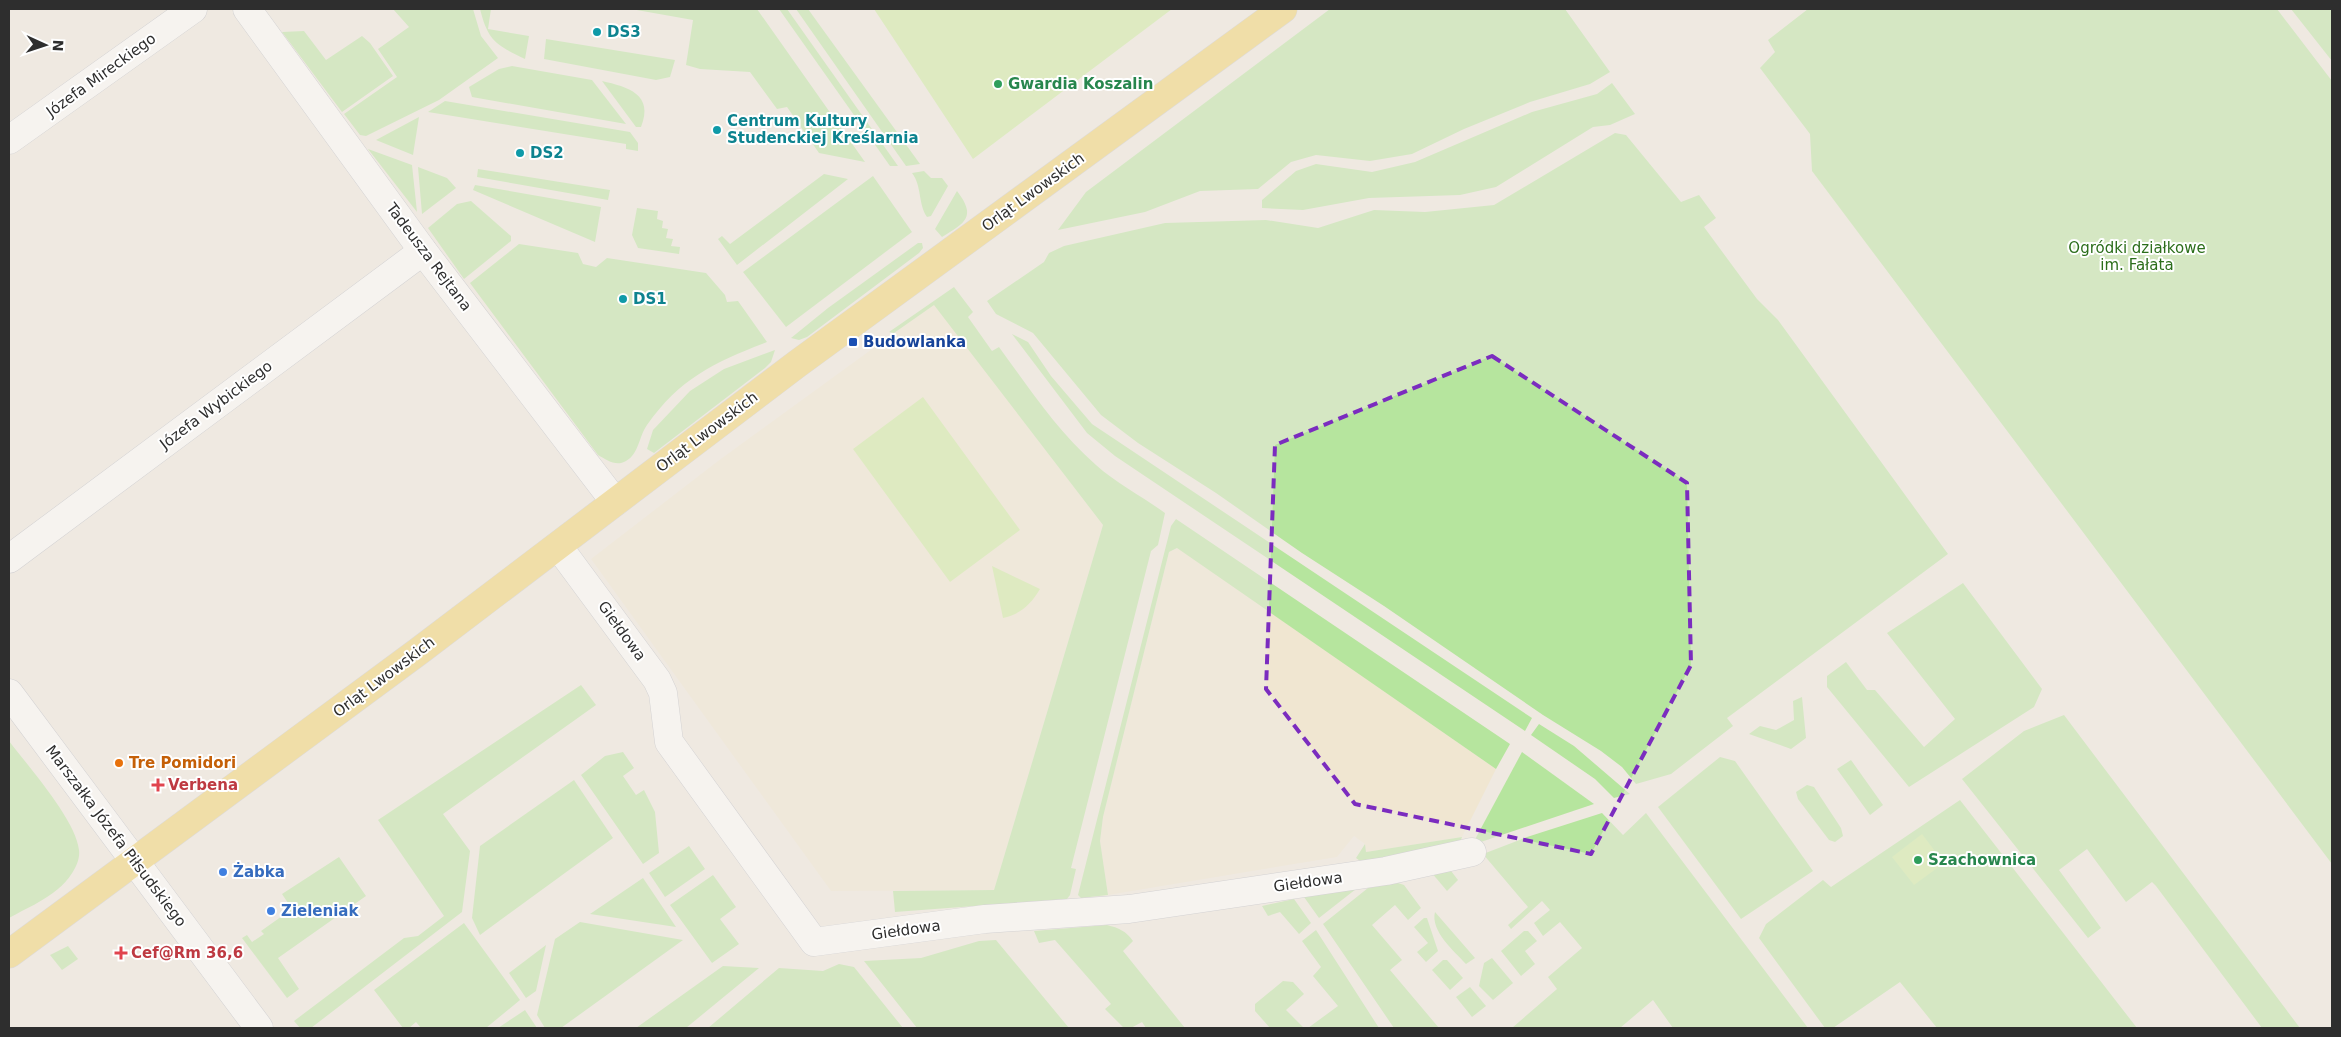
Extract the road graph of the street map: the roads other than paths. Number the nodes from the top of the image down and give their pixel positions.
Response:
1 (193, 9) edge
2 (247, 9) edge
3 (1283, 9) edge
4 (9, 140) edge
5 (423, 251) junction
6 (615, 502) junction
7 (558, 546) junction
8 (9, 559) edge
9 (9, 693) edge
10 (1472, 852) dead end
11 (135, 862) junction
12 (9, 954) edge
13 (259, 1028) edge

1 - 4 street, Józefa Mireckiego
2 - 5 street, Tadeusza Rejtana
3 - 6 main road, Orląt Lwowskich
5 - 6 street, Tadeusza Rejtana
5 - 8 street, Józefa Wybickiego
6 - 7 main road, Orląt Lwowskich
7 - 10 street, Giełdowa
7 - 11 main road, Orląt Lwowskich
9 - 11 street, Marszałka Józefa Piłsudskiego
11 - 12 main road, Orląt Lwowskich
11 - 13 street, Marszałka Józefa Piłsudskiego

